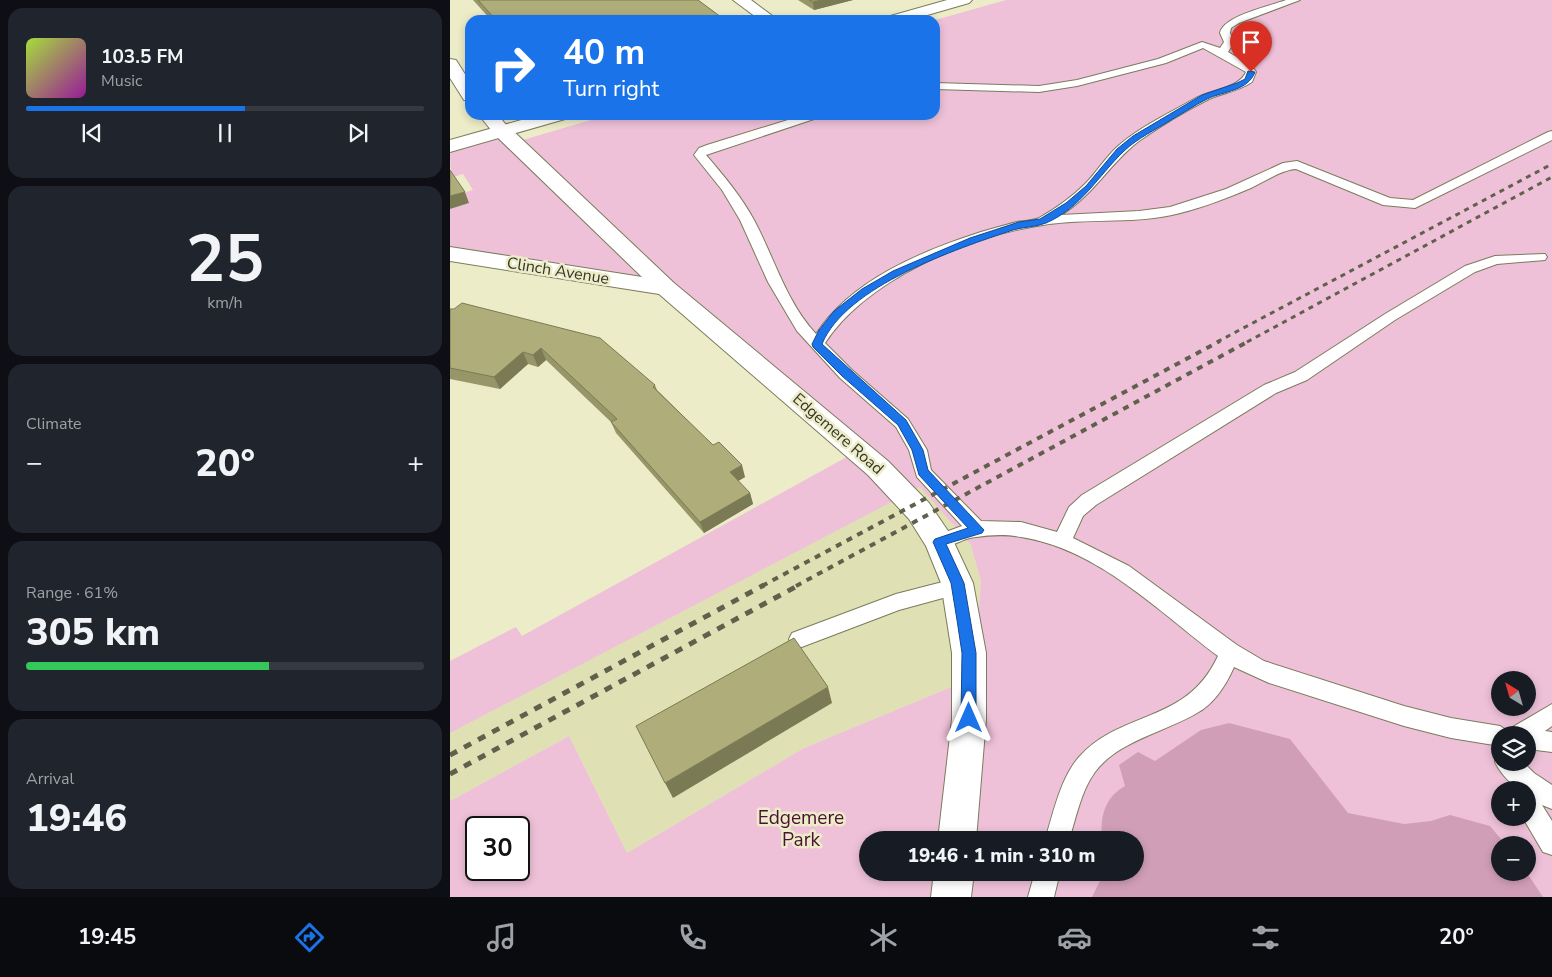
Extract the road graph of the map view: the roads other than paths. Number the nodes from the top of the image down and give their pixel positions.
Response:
1 (741, 0) edge
2 (964, 0) edge
3 (1295, 0) edge
4 (763, 15) edge
5 (911, 15) edge
6 (1222, 53) junction
7 (450, 64) edge
8 (940, 86) edge
9 (465, 88) edge
10 (519, 120) edge
11 (800, 120) edge
12 (495, 123) edge
13 (1552, 135) edge
14 (450, 146) edge
15 (1043, 221) junction
16 (450, 254) edge
17 (1540, 257) dead end
18 (666, 288) junction
19 (817, 344) junction
20 (978, 530) junction
21 (1062, 540) junction
22 (939, 542) junction
23 (958, 586) junction
24 (799, 639) dead end
25 (1230, 654) junction
26 (1552, 714) edge
27 (1533, 726) edge
28 (1536, 740) edge
29 (1552, 742) edge
30 (1491, 745) edge
31 (1524, 771) edge
32 (1552, 798) edge
33 (1536, 817) edge
34 (958, 831) edge
35 (1060, 831) edge
36 (1552, 844) edge
37 (953, 881) edge
38 (1046, 881) edge
39 (951, 897) edge
40 (1042, 897) edge

1 - 4 street
2 - 5 street
3 - 6 lane
6 - 8 lane
6 - 15 lane
7 - 9 street
10 - 12 street
11 - 19 lane
12 - 14 street
12 - 18 street, Edgemere Road
13 - 15 lane
15 - 19 lane
16 - 18 street, Clinch Avenue
17 - 21 lane
18 - 22 street, Edgemere Road
19 - 20 lane
20 - 21 lane
20 - 22 lane
21 - 25 lane
22 - 23 street, Edgemere Road
23 - 24 lane
23 - 34 street, Edgemere Road
25 - 30 lane
25 - 35 lane
26 - 27 lane
28 - 29 lane
31 - 32 lane
33 - 36 lane
37 - 39 street
38 - 40 lane

